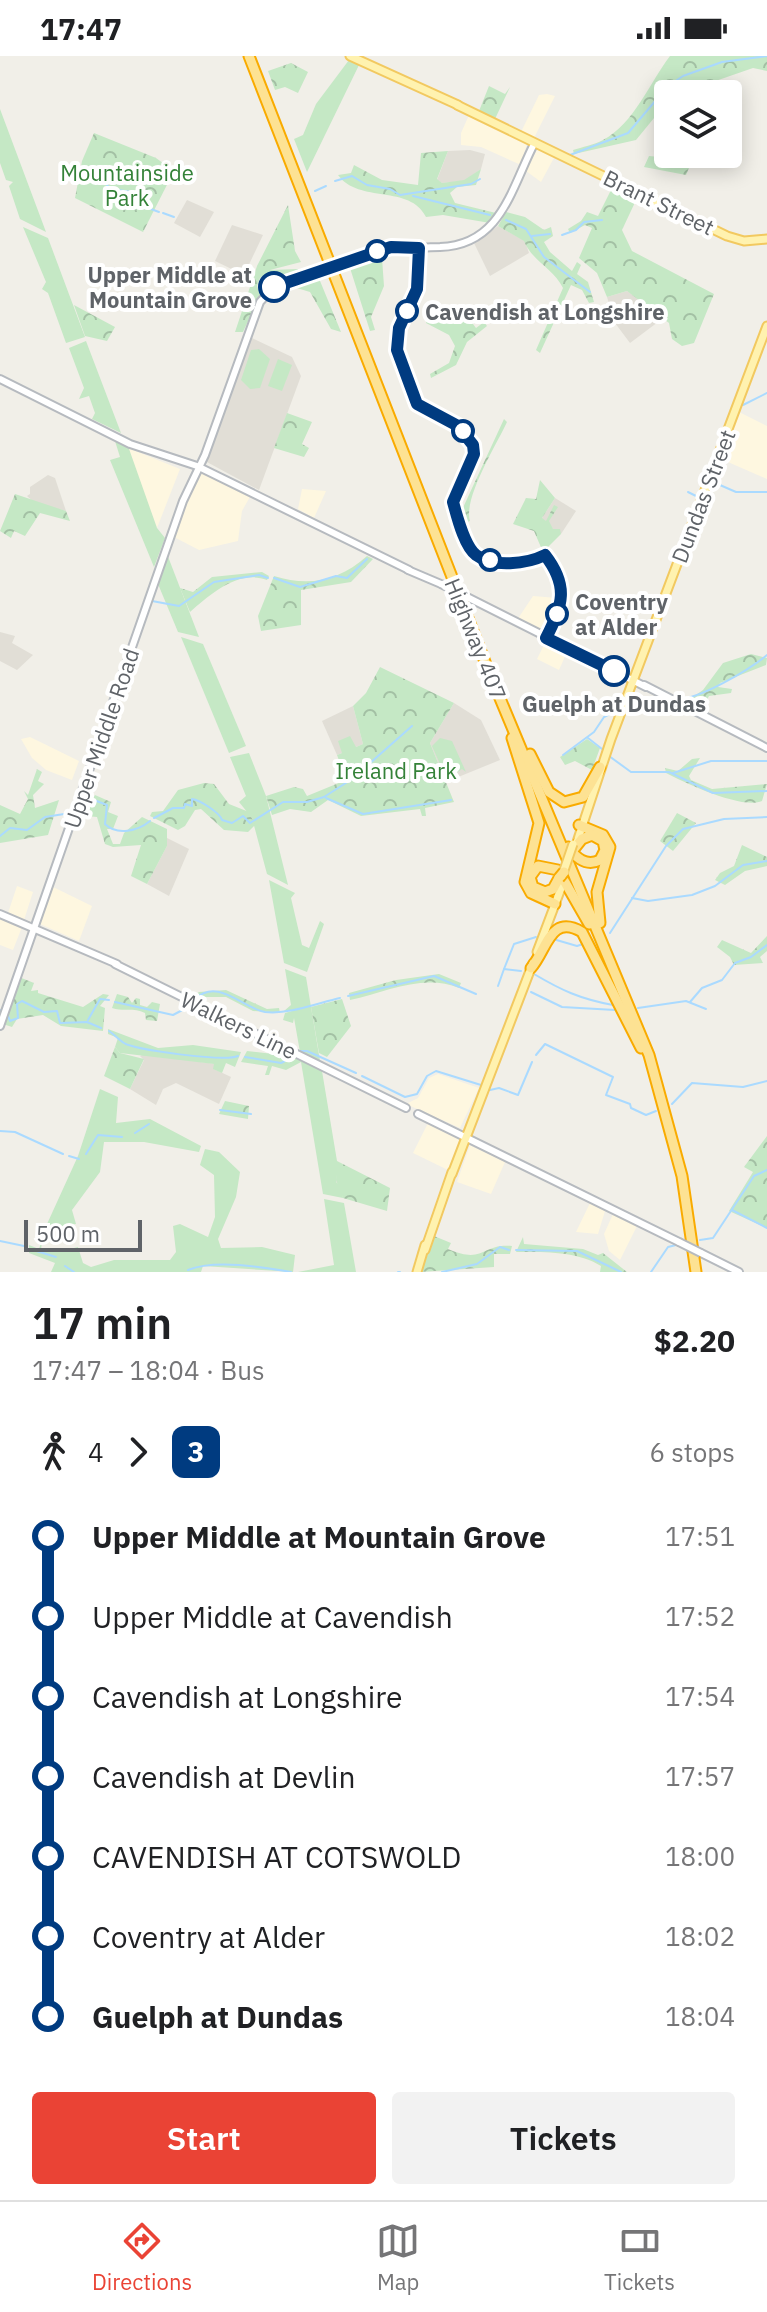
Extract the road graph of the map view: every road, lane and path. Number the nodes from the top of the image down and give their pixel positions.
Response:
1 (247, 56) edge
2 (350, 56) edge
3 (457, 105) junction
4 (533, 147) junction
5 (553, 152) junction
6 (767, 239) edge
7 (767, 326) edge
8 (0, 379) edge
9 (200, 463) junction
10 (194, 474) junction
11 (489, 672) junction
12 (629, 678) junction
13 (511, 735) junction
14 (767, 748) edge
15 (600, 767) junction
16 (543, 802) junction
17 (581, 826) junction
18 (574, 846) junction
19 (562, 878) junction
20 (554, 903) junction
21 (4, 916) edge
22 (22, 923) junction
23 (33, 927) junction
24 (593, 931) junction
25 (44, 932) junction
26 (531, 968) junction
27 (623, 990) junction
28 (3, 1013) edge
29 (0, 1026) edge
30 (642, 1050) junction
31 (466, 1138) junction
32 (417, 1272) edge
33 (693, 1272) edge
34 (739, 1272) edge

1 - 11 highway, Highway 407
1 - 13 highway, Highway 407
2 - 3 main road, Brant Street
3 - 4 main road, Brant Street
3 - 5 main road, Brant Street
4 - 5 main road, Brant Street
4 - 9 main road, bridge
5 - 6 main road, Brant Street
7 - 12 main road, Dundas Street
8 - 9 main road
9 - 10 main road
9 - 10 main road
9 - 12 main road, bridge
10 - 23 main road, Upper Middle Road
11 - 15 highway
11 - 16 highway, Highway 407
12 - 14 main road
12 - 15 main road
13 - 20 highway
13 - 24 highway, Highway 407
15 - 17 main road
16 - 18 highway
16 - 27 highway, Highway 407
17 - 18 main road
17 - 27 highway
18 - 19 main road, bridge
19 - 20 main road
19 - 24 highway
20 - 26 main road
21 - 22 main road
22 - 23 main road
22 - 23 main road
23 - 25 main road
23 - 25 main road
23 - 28 main road, Upper Middle Road
24 - 30 highway, Highway 407
25 - 31 main road, Walkers Line
26 - 30 highway
26 - 31 main road
27 - 33 highway, Highway 407
28 - 29 main road, Upper Middle Road
30 - 33 highway, Highway 407
31 - 32 main road
31 - 34 main road, Walkers Line, bridge

